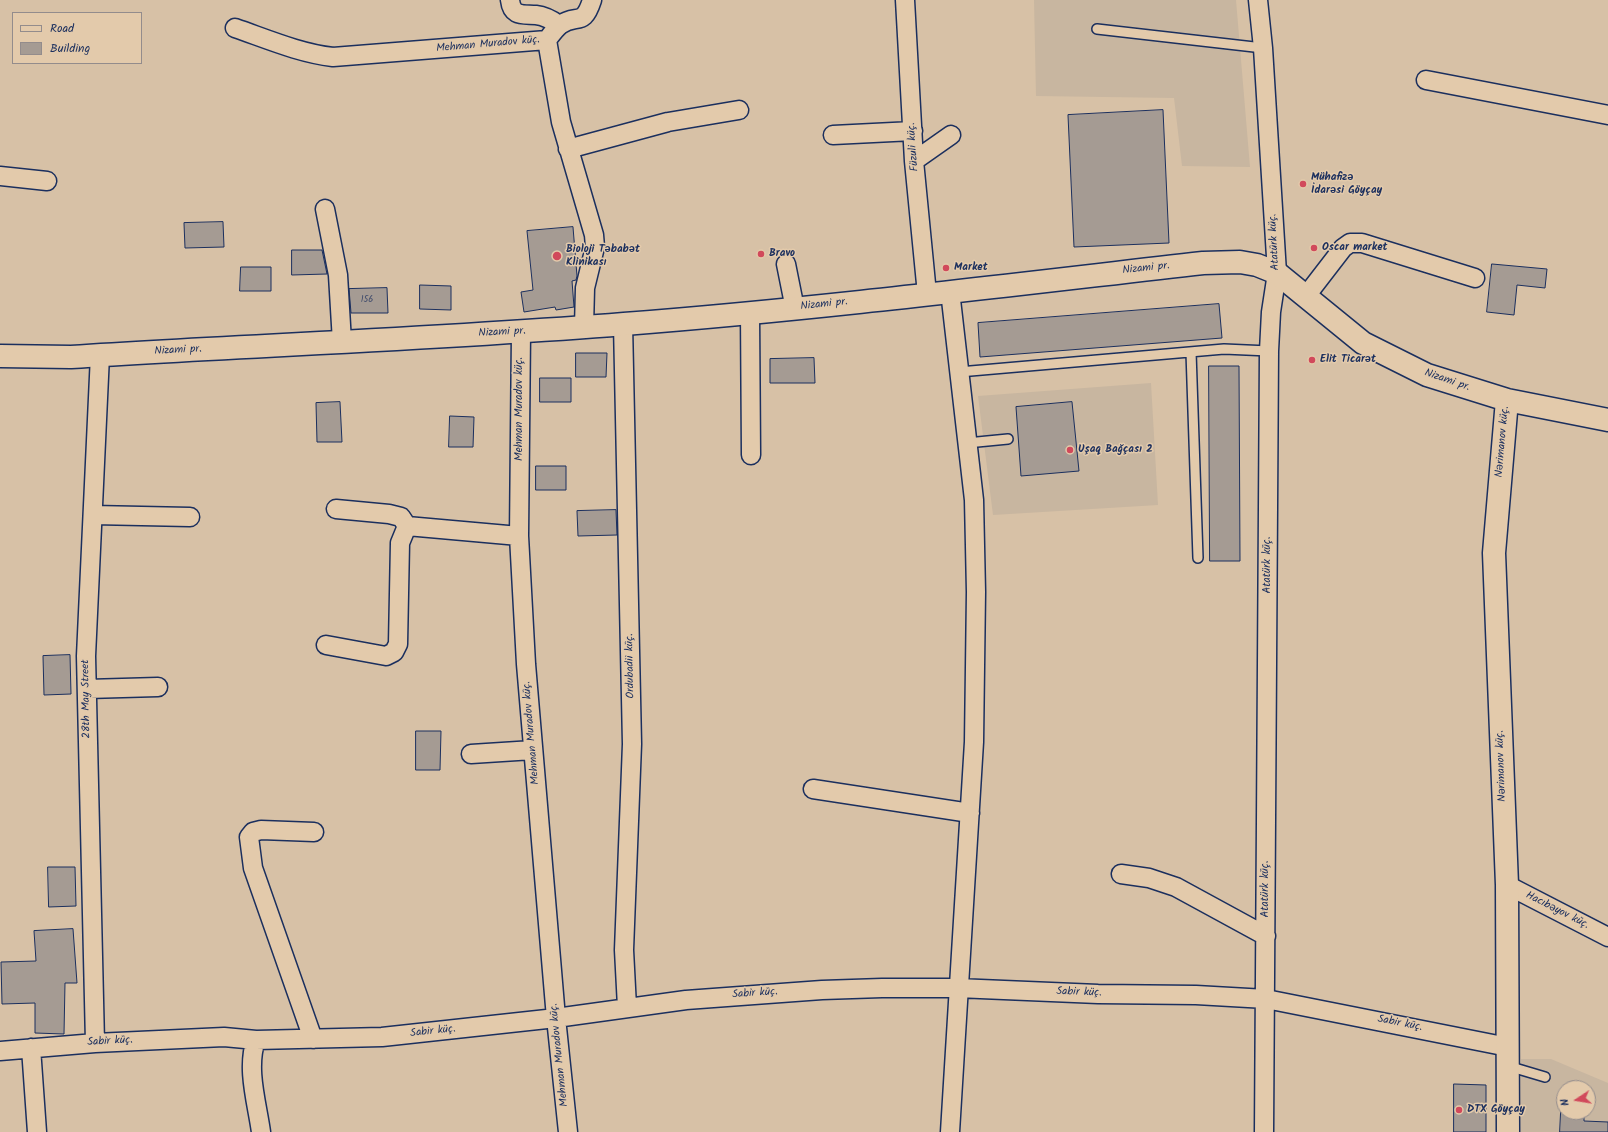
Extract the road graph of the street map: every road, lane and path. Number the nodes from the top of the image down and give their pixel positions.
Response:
1 (510, 0) edge
2 (592, 0) edge
3 (905, 0) edge
4 (1258, 0) edge
5 (559, 25) junction
6 (235, 28) dead end
7 (1097, 29) dead end
8 (547, 40) junction
9 (1263, 48) junction
10 (1426, 80) dead end
11 (738, 110) dead end
12 (1608, 115) edge
13 (913, 131) junction
14 (833, 135) dead end
15 (951, 135) dead end
16 (568, 149) junction
17 (914, 161) junction
18 (0, 176) edge
19 (47, 181) dead end
20 (325, 209) dead end
21 (786, 264) dead end
22 (1277, 273) junction
23 (1475, 278) dead end
24 (950, 291) junction
25 (927, 294) junction
26 (1306, 296) junction
27 (795, 308) junction
28 (750, 313) junction
29 (623, 324) junction
30 (584, 327) junction
31 (521, 332) junction
32 (342, 342) junction
33 (1269, 351) junction
34 (1191, 352) junction
35 (100, 355) junction
36 (0, 356) edge
37 (959, 372) junction
38 (1507, 400) junction
39 (1608, 420) edge
40 (1008, 438) dead end
41 (967, 443) junction
42 (751, 455) dead end
43 (336, 509) dead end
44 (93, 515) junction
45 (190, 518) dead end
46 (407, 526) junction
47 (519, 536) junction
48 (1198, 558) dead end
49 (326, 645) dead end
50 (158, 687) dead end
51 (87, 690) junction
52 (533, 750) junction
53 (471, 754) dead end
54 (813, 789) dead end
55 (970, 813) junction
56 (314, 832) dead end
57 (1121, 874) dead end
58 (1507, 885) junction
59 (1266, 936) junction
60 (1608, 937) edge
61 (958, 988) junction
62 (1266, 999) junction
63 (627, 1007) junction
64 (556, 1018) junction
65 (313, 1039) junction
66 (256, 1040) junction
67 (95, 1043) junction
68 (30, 1048) junction
69 (0, 1051) edge
70 (1508, 1056) junction
71 (1545, 1077) dead end
72 (37, 1132) edge
73 (261, 1132) edge
74 (568, 1132) edge
75 (950, 1132) edge
76 (1264, 1132) edge
77 (1508, 1132) edge

1 - 5 street
2 - 5 street
3 - 13 street, Füzuli küç.
4 - 9 street, Atatürk küç.
5 - 8 street
6 - 8 street, Mehman Muradov küç.
7 - 9 lane
8 - 16 street, Mehman Muradov küç.
9 - 22 street, Atatürk küç.
10 - 12 street
11 - 16 street
13 - 14 street
13 - 17 street, Füzuli küç.
15 - 17 street
16 - 30 street, Mehman Muradov küç.
17 - 25 street, Füzuli küç.
18 - 19 street
20 - 32 street
21 - 27 street
22 - 24 street, Nizami pr.
22 - 26 street, Nizami pr.
22 - 33 street, Atatürk küç.
23 - 26 street
24 - 25 street, Nizami pr.
24 - 37 street
25 - 27 street, Nizami pr.
26 - 38 street, Nizami pr.
27 - 28 street, Nizami pr.
28 - 29 street, Nizami pr.
28 - 42 street
29 - 30 street, Nizami pr.
29 - 63 street, Ordubadii küç.
30 - 31 street, Nizami pr.
31 - 32 street, Nizami pr.
31 - 47 street, Mehman Muradov küç.
32 - 35 street, Nizami pr.
33 - 34 lane
33 - 59 street, Atatürk küç.
34 - 37 lane
34 - 48 lane
35 - 36 street, Nizami pr.
35 - 44 street, 28th May Street
37 - 41 street
38 - 39 street, Nizami pr.
38 - 58 street, Nərimanov küç.
40 - 41 lane
41 - 55 street
43 - 46 street
44 - 45 street
44 - 51 street, 28th May Street
46 - 47 street
46 - 49 street
47 - 52 street, Mehman Muradov küç.
50 - 51 street
51 - 67 street, 28th May Street
52 - 53 street
52 - 64 street, Mehman Muradov küç.
54 - 55 street
55 - 61 street
56 - 65 street
57 - 59 street
58 - 60 street, Hacıbəyov küç.
58 - 70 street, Nərimanov küç.
59 - 62 street, Atatürk küç.
61 - 62 street, Sabir küç.
61 - 63 street, Sabir küç.
61 - 75 street
62 - 70 street, Sabir küç.
62 - 76 street, Atatürk küç.
63 - 64 street, Sabir küç.
64 - 65 street, Sabir küç.
64 - 74 street, Mehman Muradov küç.
65 - 66 street, Sabir küç.
66 - 67 street, Sabir küç.
66 - 73 street
67 - 68 street, Sabir küç.
68 - 69 street, Sabir küç.
68 - 72 street
70 - 71 lane
70 - 77 street, Nərimanov küç.

